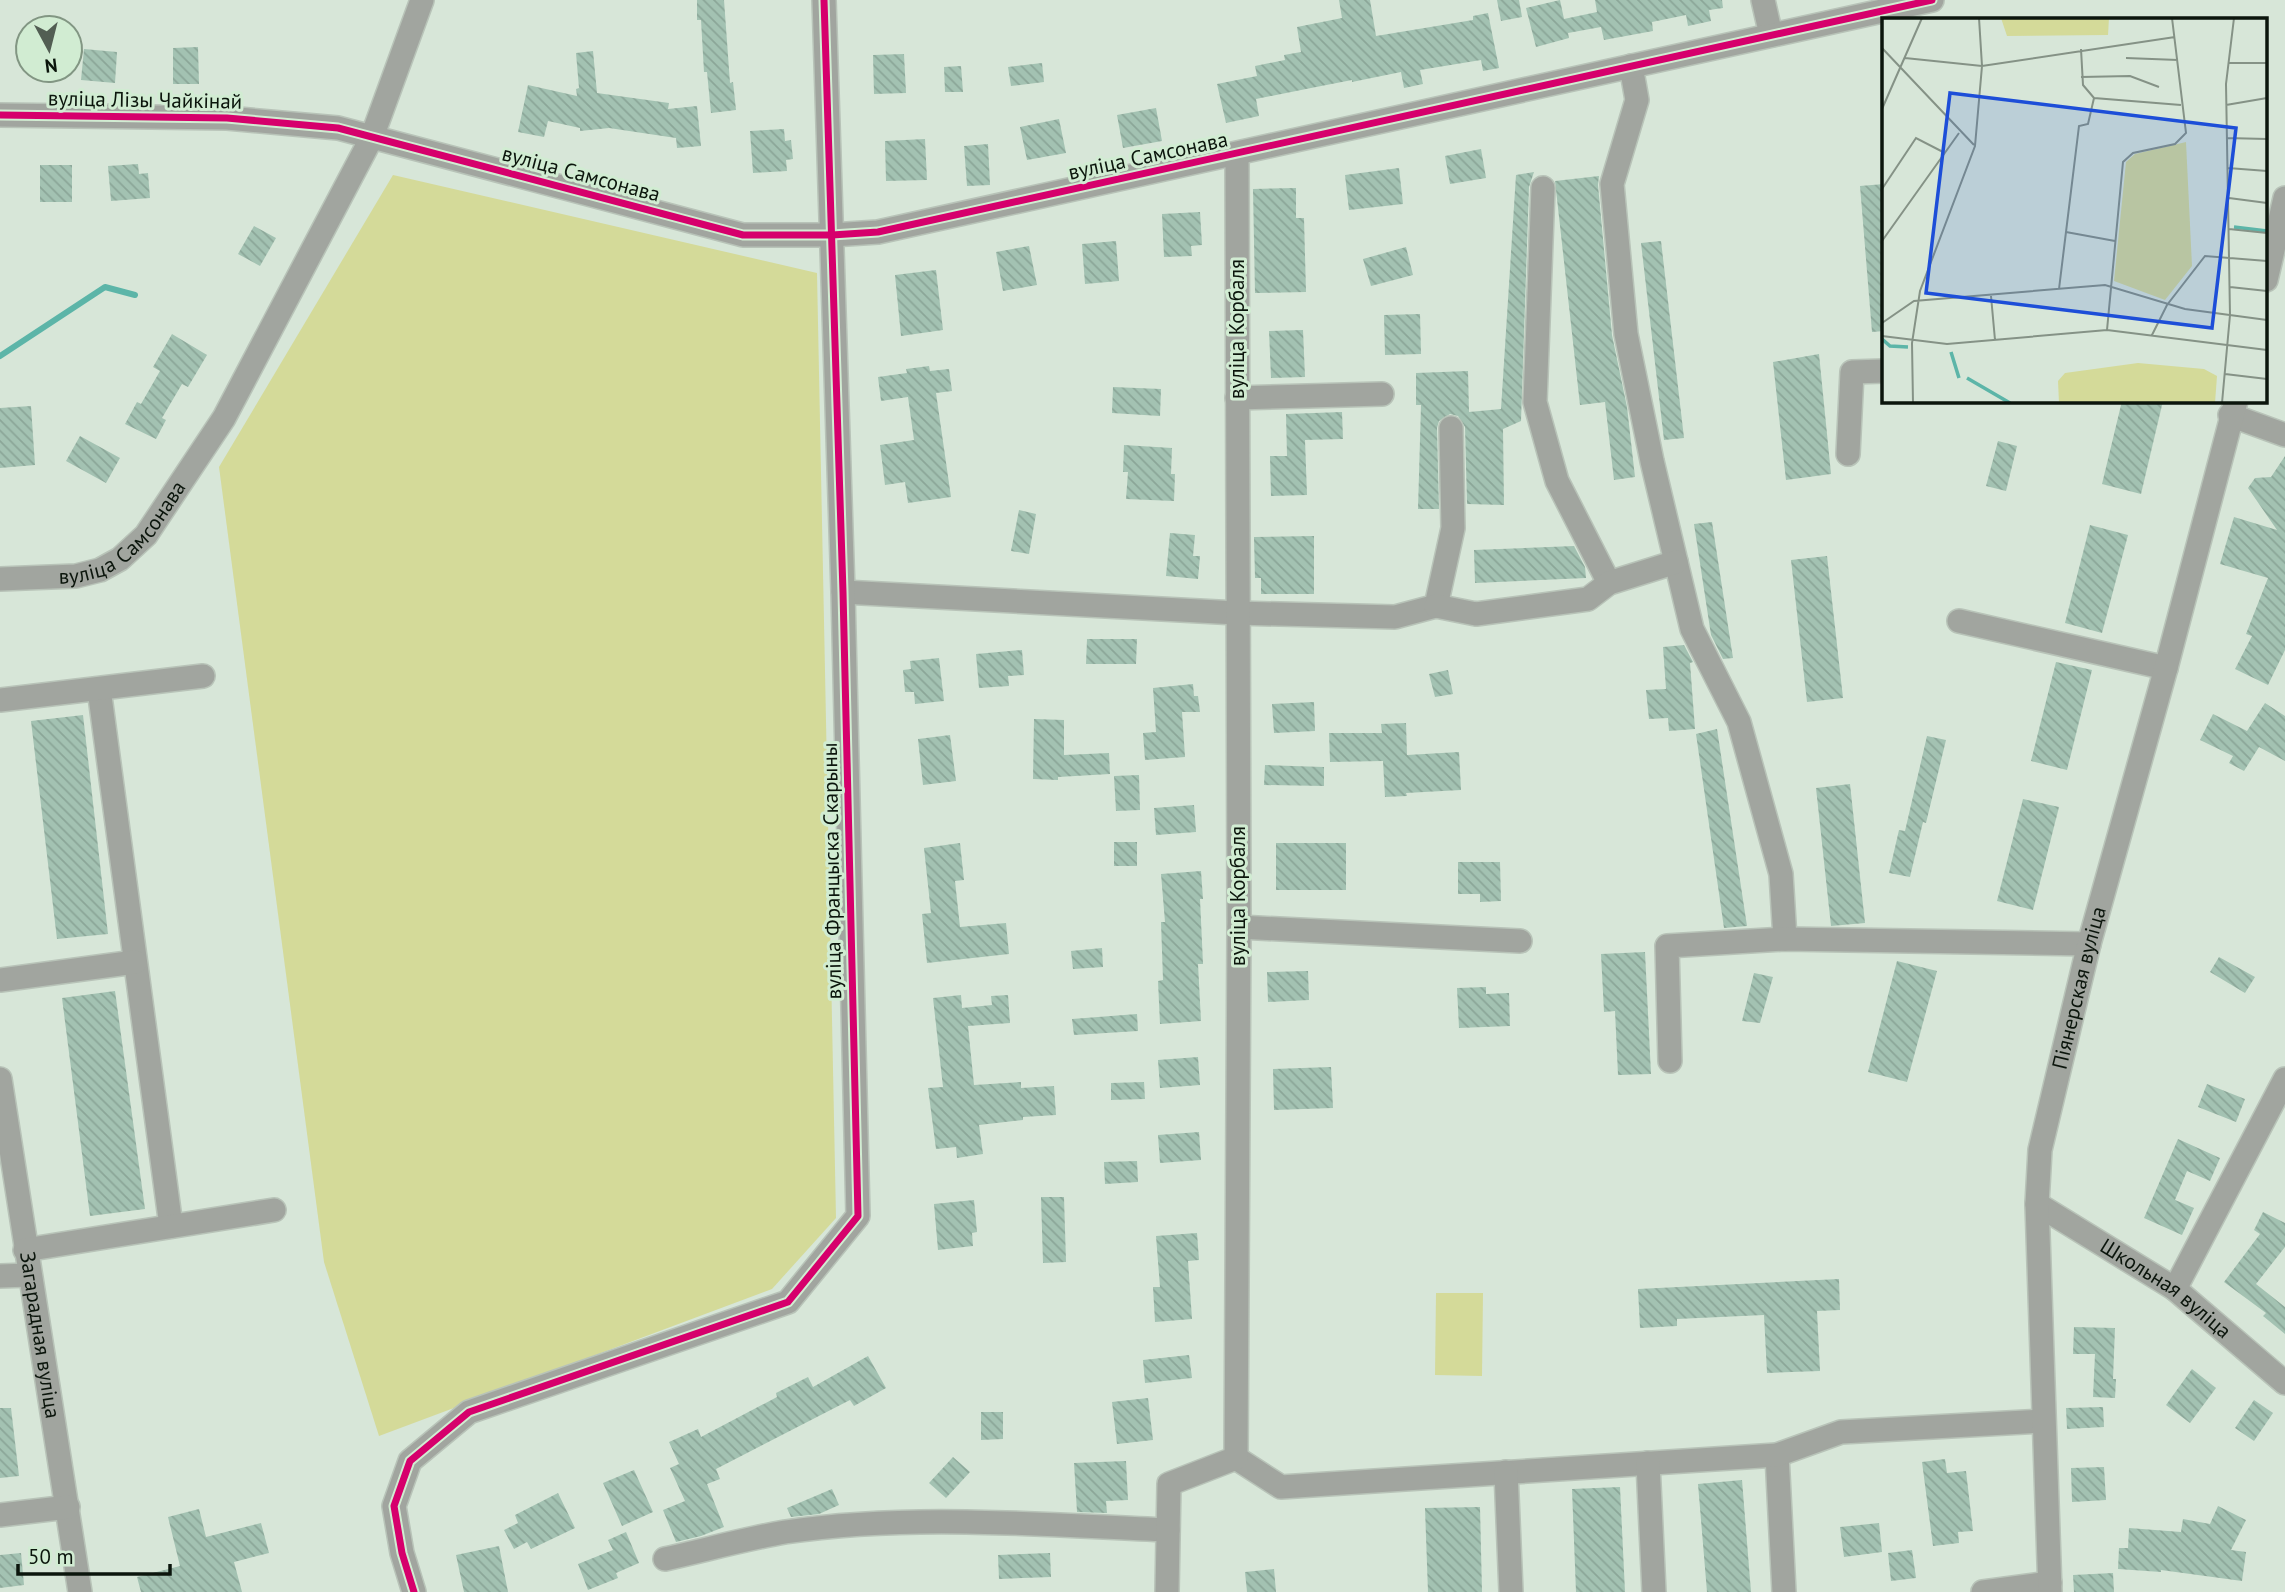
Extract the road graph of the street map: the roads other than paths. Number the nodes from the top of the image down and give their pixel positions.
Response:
1 (422, 0) edge
2 (824, 0) edge
3 (1763, 0) edge
4 (1932, 0) edge
5 (1771, 35) junction
6 (1631, 66) junction
7 (0, 115) edge
8 (372, 137) junction
9 (1237, 155) junction
10 (1544, 188) dead end
11 (2277, 207) edge
12 (832, 235) junction
13 (2268, 267) edge
14 (1882, 371) edge
15 (1382, 394) dead end
16 (1237, 398) junction
17 (2233, 408) edge
18 (1451, 428) dead end
19 (2285, 435) edge
20 (1849, 454) dead end
21 (1675, 562) junction
22 (0, 579) edge
23 (1609, 583) junction
24 (843, 592) junction
25 (1436, 606) junction
26 (1237, 613) junction
27 (1959, 621) dead end
28 (2166, 668) junction
29 (203, 676) dead end
30 (99, 688) junction
31 (0, 700) edge
32 (1239, 927) junction
33 (1786, 939) junction
34 (1520, 941) dead end
35 (2089, 944) junction
36 (135, 962) junction
37 (0, 980) edge
38 (1670, 1061) dead end
39 (0, 1079) edge
40 (2285, 1079) edge
41 (2276, 1115) edge
42 (2037, 1204) junction
43 (274, 1210) dead end
44 (171, 1226) junction
45 (25, 1250) junction
46 (29, 1275) junction
47 (0, 1276) edge
48 (2175, 1290) junction
49 (2285, 1383) edge
50 (2043, 1421) junction
51 (1777, 1455) junction
52 (1236, 1458) junction
53 (1648, 1463) junction
54 (1506, 1472) junction
55 (68, 1507) junction
56 (0, 1515) edge
57 (1168, 1530) junction
58 (665, 1559) dead end
59 (2050, 1588) edge
60 (80, 1592) edge
61 (414, 1592) edge
62 (1167, 1592) edge
63 (1511, 1592) edge
64 (1654, 1592) edge
65 (1784, 1592) edge
66 (1983, 1592) edge

1 - 8 street, вуліца Самсонава
2 - 12 street, вуліца Францыска Скарыны
3 - 5 street
4 - 5 street, вуліца Самсонава
5 - 6 street, вуліца Самсонава
6 - 9 street, вуліца Самсонава
6 - 21 street
7 - 8 street, вуліца Лізы Чайкінай
8 - 12 street, вуліца Самсонава
8 - 22 street, вуліца Самсонава
9 - 12 street, вуліца Самсонава
9 - 16 street, вуліца Корбаля
10 - 23 street
11 - 13 street
12 - 24 street, вуліца Францыска Скарыны
14 - 20 street
15 - 16 street
16 - 26 street, вуліца Корбаля
17 - 19 street
17 - 28 street, Піянерская вуліца
18 - 25 street
21 - 23 street
21 - 33 street
23 - 25 street
24 - 26 street
24 - 61 street, вуліца Францыска Скарыны
25 - 26 street
26 - 32 street, вуліца Корбаля
27 - 28 street
28 - 35 street, Піянерская вуліца
29 - 30 street
30 - 31 street
30 - 36 street
32 - 34 street
32 - 52 street, вуліца Корбаля
33 - 35 street
33 - 38 street
35 - 42 street, Піянерская вуліца
36 - 37 street
36 - 44 street
39 - 45 street, Загарадная вуліца
40 - 41 street
41 - 48 street
42 - 48 street, Школьная вуліца
42 - 50 street, Піянерская вуліца
43 - 44 street
44 - 45 street
45 - 46 street, Загарадная вуліца
46 - 47 street
46 - 55 street, Загарадная вуліца
48 - 49 street, Школьная вуліца
50 - 51 street
50 - 59 street, Піянерская вуліца
51 - 53 street
51 - 65 street
52 - 54 street
52 - 57 street
53 - 54 street
53 - 64 street
54 - 63 street
55 - 56 street
55 - 60 street, Загарадная вуліца
57 - 58 street
57 - 62 street
59 - 66 street

